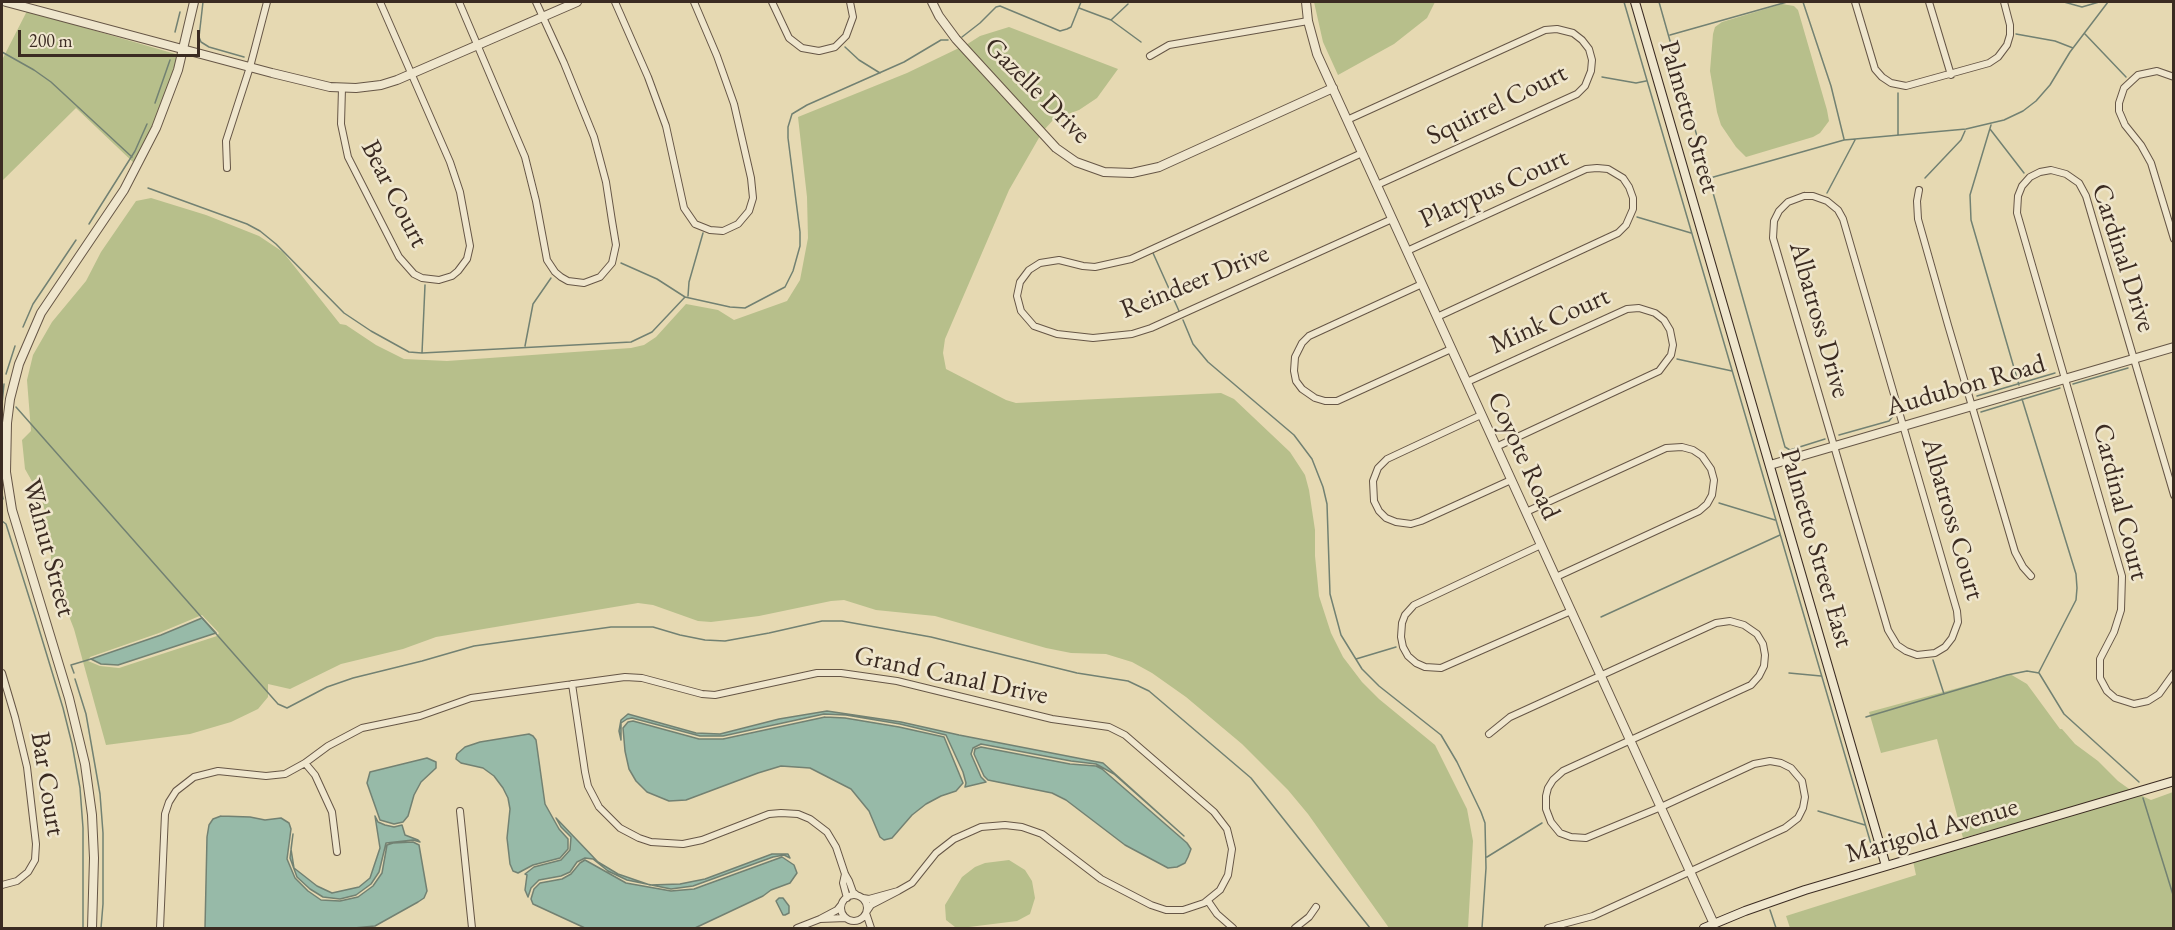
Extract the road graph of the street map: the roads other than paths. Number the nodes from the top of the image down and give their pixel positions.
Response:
1 (6, 2) edge
2 (194, 2) edge
3 (267, 2) edge
4 (380, 2) edge
5 (459, 2) edge
6 (536, 2) edge
7 (577, 2) edge
8 (615, 2) edge
9 (694, 2) edge
10 (772, 2) edge
11 (850, 2) edge
12 (932, 2) edge
13 (1306, 2) edge
14 (1635, 2) edge
15 (1855, 2) edge
16 (1929, 2) edge
17 (2004, 2) edge
18 (543, 16) junction
19 (1308, 21) junction
20 (478, 45) junction
21 (184, 50) junction
22 (1150, 56) dead end
23 (250, 67) junction
24 (412, 74) junction
25 (1951, 75) junction
26 (2174, 76) edge
27 (342, 88) junction
28 (1333, 88) junction
29 (1347, 120) junction
30 (1362, 153) junction
31 (227, 168) dead end
32 (1377, 185) junction
33 (1919, 190) dead end
34 (1392, 219) junction
35 (2174, 239) edge
36 (1704, 243) joint
37 (1407, 251) junction
38 (1422, 284) junction
39 (1437, 317) junction
40 (2174, 347) edge
41 (1451, 349) junction
42 (2134, 358) junction
43 (2065, 379) junction
44 (1467, 382) junction
45 (1972, 406) junction
46 (1481, 415) junction
47 (1903, 426) junction
48 (1834, 446) junction
49 (1496, 447) junction
50 (1770, 465) junction
51 (1511, 480) junction
52 (2174, 495) edge
53 (12, 510) junction
54 (2, 512) edge
55 (1526, 512) junction
56 (1541, 545) junction
57 (2031, 576) dead end
58 (1556, 577) junction
59 (1571, 611) junction
60 (2, 673) edge
61 (2173, 673) edge
62 (1601, 676) junction
63 (572, 684) junction
64 (1489, 734) dead end
65 (1630, 741) junction
66 (305, 764) junction
67 (2174, 781) edge
68 (1661, 807) junction
69 (460, 811) dead end
70 (337, 852) dead end
71 (1886, 866) junction
72 (1690, 871) junction
73 (845, 874) junction
74 (2, 885) edge
75 (898, 891) junction
76 (859, 896) junction
77 (844, 900) junction
78 (1208, 900) junction
79 (1316, 907) dead end
80 (866, 912) junction
81 (820, 919) junction
82 (849, 920) junction
83 (1714, 924) junction
84 (92, 928) edge
85 (160, 928) edge
86 (472, 928) edge
87 (797, 928) edge
88 (856, 928) edge
89 (871, 928) edge
90 (1233, 928) edge
91 (1295, 928) edge
92 (1548, 928) edge
93 (1704, 928) edge

1 - 21 street
2 - 21 street, Walnut Street
3 - 23 street
4 - 24 street, Bear Court
5 - 20 street
6 - 18 street
7 - 18 street
8 - 9 street
10 - 11 street
12 - 28 street, Gazelle Drive
13 - 19 street, Coyote Road
14 - 36 main road, Palmetto Street
15 - 25 street
16 - 25 street
17 - 25 street
18 - 20 street
18 - 20 street
19 - 22 street
19 - 28 street, Coyote Road
20 - 24 street
21 - 23 street
21 - 53 street, Walnut Street
23 - 27 street
23 - 31 street
24 - 27 street
24 - 27 street, Bear Court
26 - 35 street
28 - 29 street, Coyote Road
29 - 30 street, Coyote Road
29 - 32 street, Squirrel Court
30 - 32 street, Coyote Road
30 - 34 street, Reindeer Drive
32 - 34 street, Coyote Road
33 - 45 street
34 - 37 street, Coyote Road
36 - 50 main road, Palmetto Street East
37 - 38 street, Coyote Road
37 - 39 street, Platypus Court
38 - 39 street, Coyote Road
38 - 41 street
39 - 41 street, Coyote Road
40 - 42 street, Audubon Road
41 - 44 street, Coyote Road
42 - 43 street, Audubon Road
42 - 43 street, Cardinal Drive
42 - 52 street, Cardinal Court
43 - 45 street, Audubon Road
43 - 61 street, Cardinal Court
44 - 46 street, Coyote Road
44 - 49 street, Mink Court
45 - 47 street, Audubon Road
45 - 57 street
46 - 49 street, Coyote Road
46 - 51 street
47 - 48 street, Audubon Road
47 - 48 street, Albatross Court
47 - 48 street, Albatross Drive
48 - 50 street, Audubon Road
49 - 51 street, Coyote Road
50 - 71 main road, Palmetto Street East
51 - 55 street, Coyote Road
53 - 54 street
53 - 84 street, Walnut Street
55 - 56 street, Coyote Road
55 - 58 street
56 - 58 street, Coyote Road
56 - 59 street
58 - 59 street, Coyote Road
59 - 62 street, Coyote Road
60 - 74 street, Bar Court
62 - 64 street
62 - 65 street, Coyote Road
62 - 65 street
63 - 66 street, Grand Canal Drive
63 - 73 street
63 - 78 street, Grand Canal Drive
65 - 68 street, Coyote Road
65 - 68 street
66 - 70 street
66 - 85 street, Grand Canal Drive
67 - 71 main road, Marigold Avenue
68 - 72 street, Coyote Road
68 - 72 street
69 - 86 street
71 - 83 main road, Marigold Avenue
72 - 83 street, Coyote Road
72 - 92 street
73 - 76 street
73 - 77 street
75 - 76 street
75 - 78 street
75 - 80 street
76 - 77 street
76 - 80 street
77 - 81 street
77 - 82 street
78 - 90 street
79 - 91 street
80 - 82 street
80 - 89 street
81 - 82 street
81 - 87 street
82 - 88 street
83 - 93 main road, Marigold Avenue

